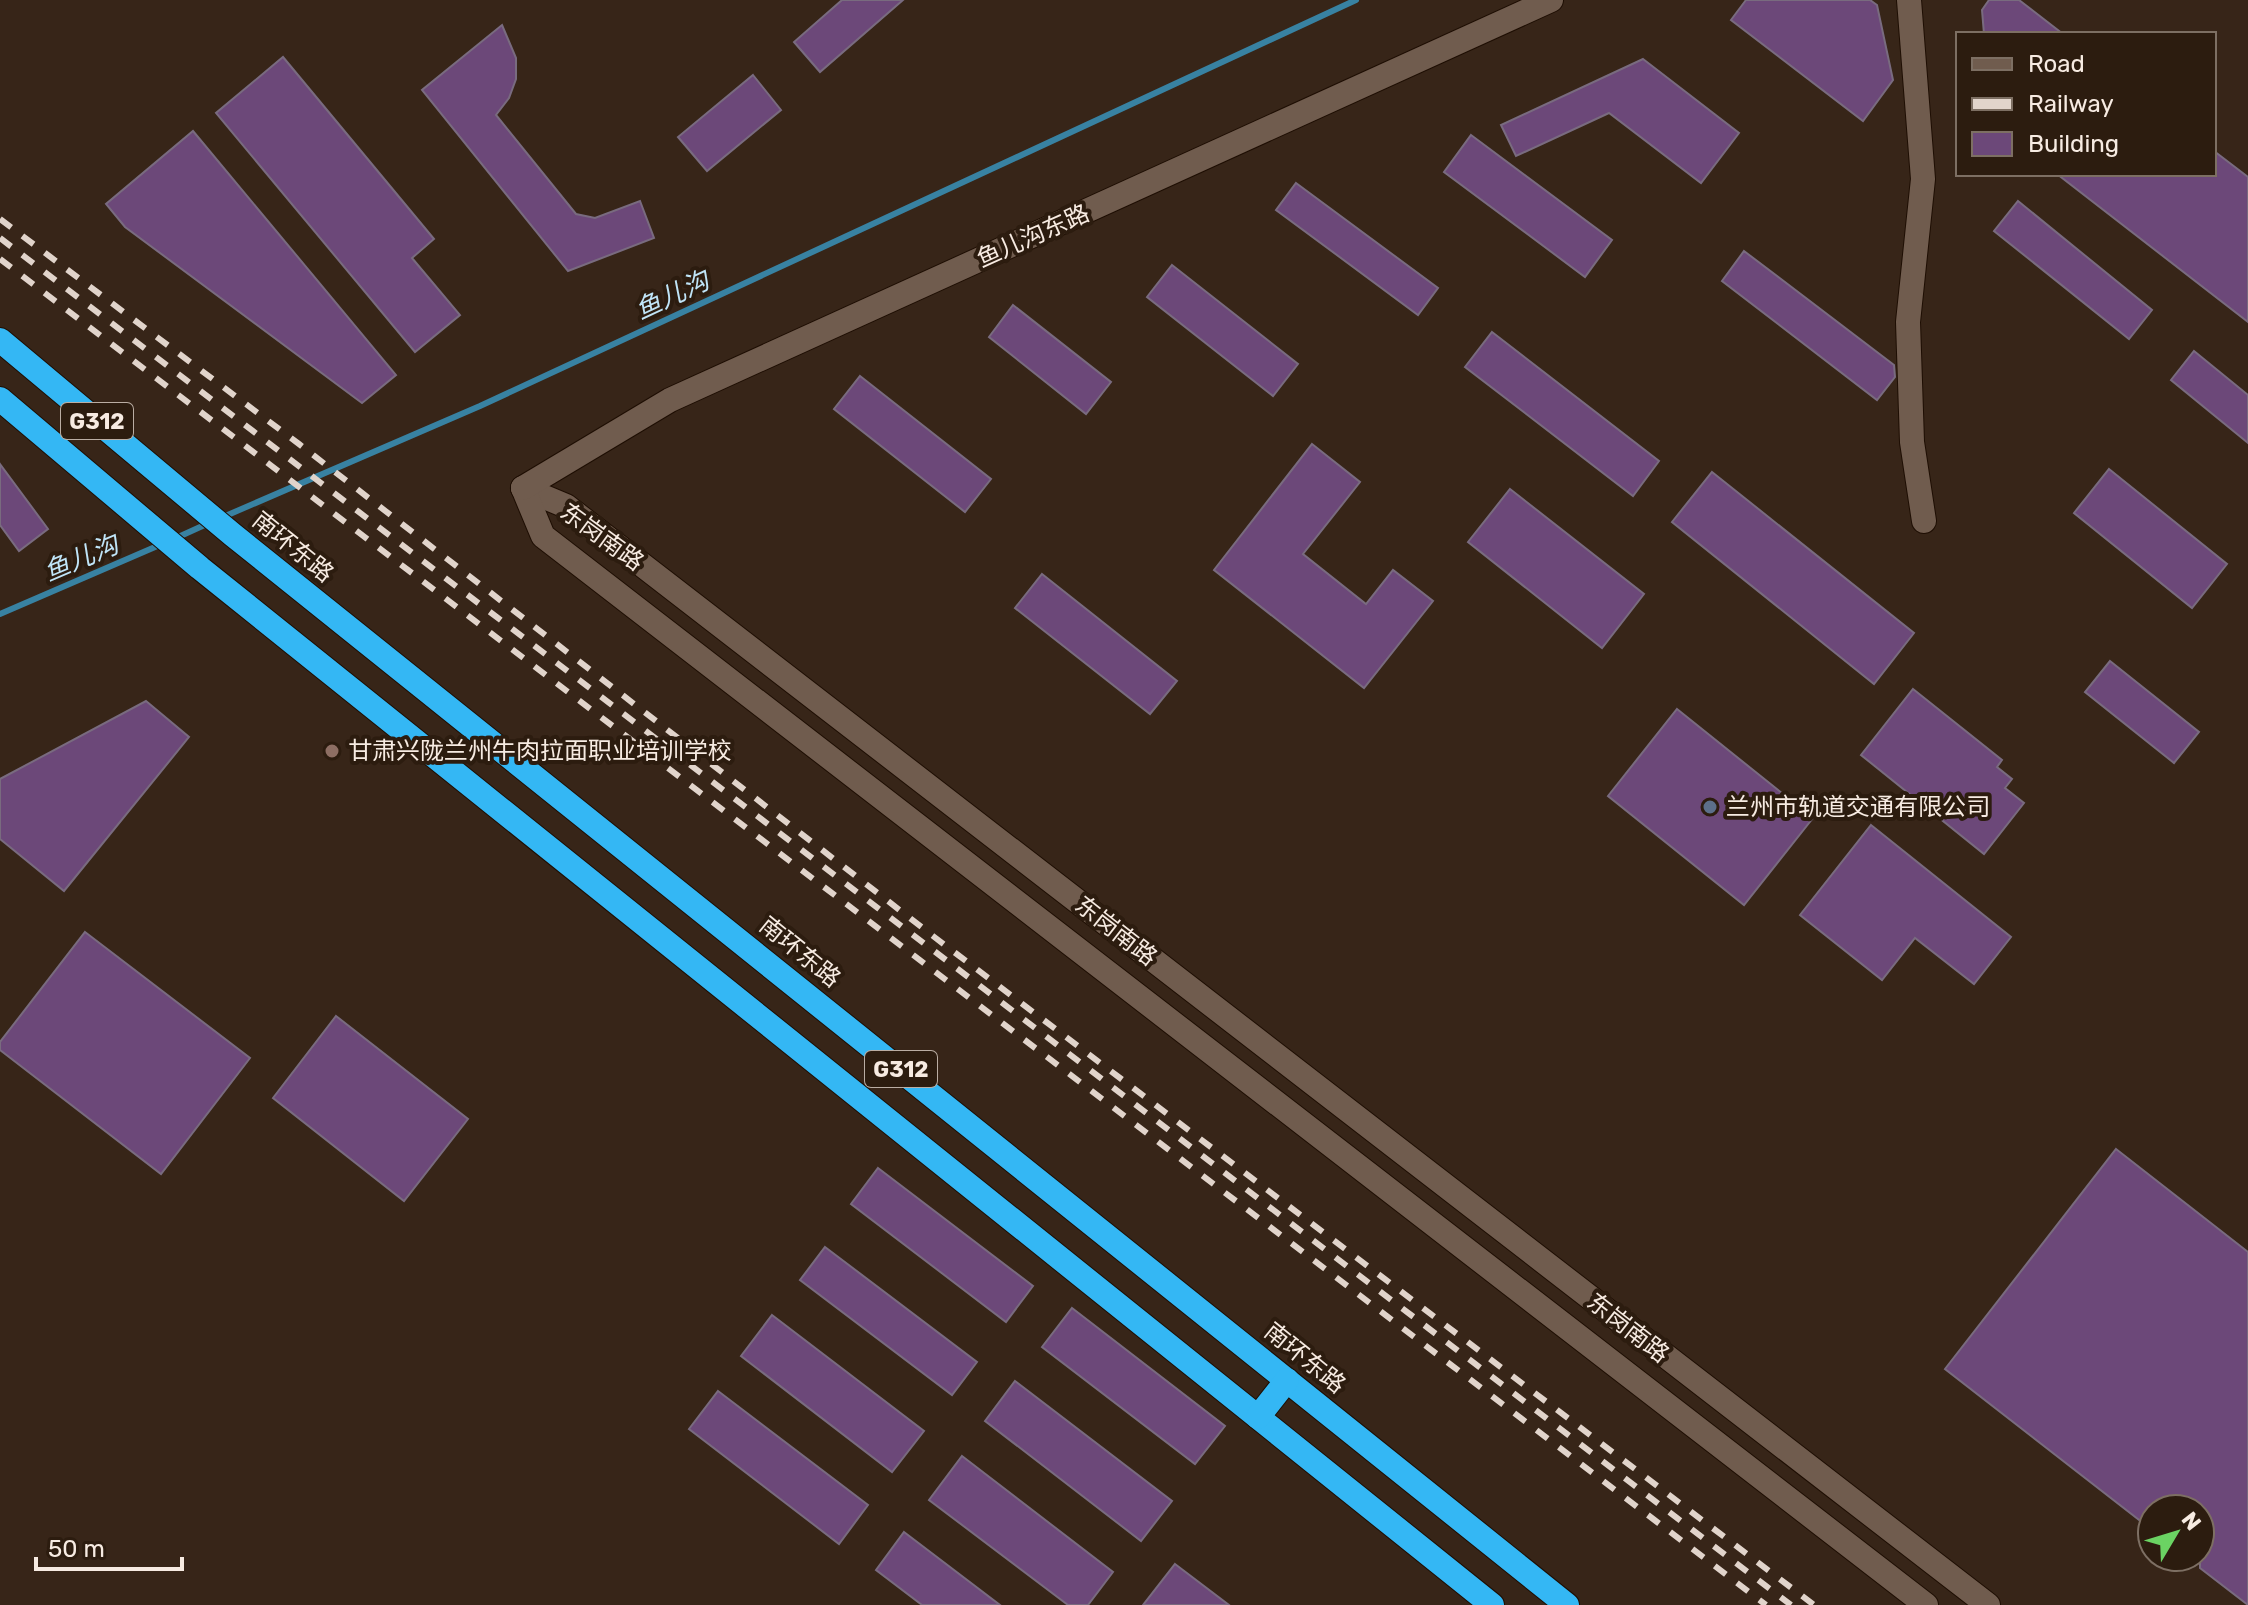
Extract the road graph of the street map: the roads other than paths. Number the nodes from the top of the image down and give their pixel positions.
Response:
1 (1551, 0) edge
2 (1909, 0) edge
3 (0, 340) edge
4 (0, 399) edge
5 (523, 488) junction
6 (1924, 521) dead end
7 (1287, 1380) junction
8 (1258, 1417) junction
9 (1492, 1605) edge
10 (1567, 1605) edge
11 (1926, 1605) edge
12 (1988, 1605) edge

1 - 5 street, 鱼儿沟东路
2 - 6 street
3 - 7 highway, 南环东路 / G312
4 - 8 highway, G312
5 - 11 street, 东岗南路
5 - 12 street, 东岗南路
7 - 8 highway
7 - 10 highway, 南环东路 / G312
8 - 9 highway, G312

